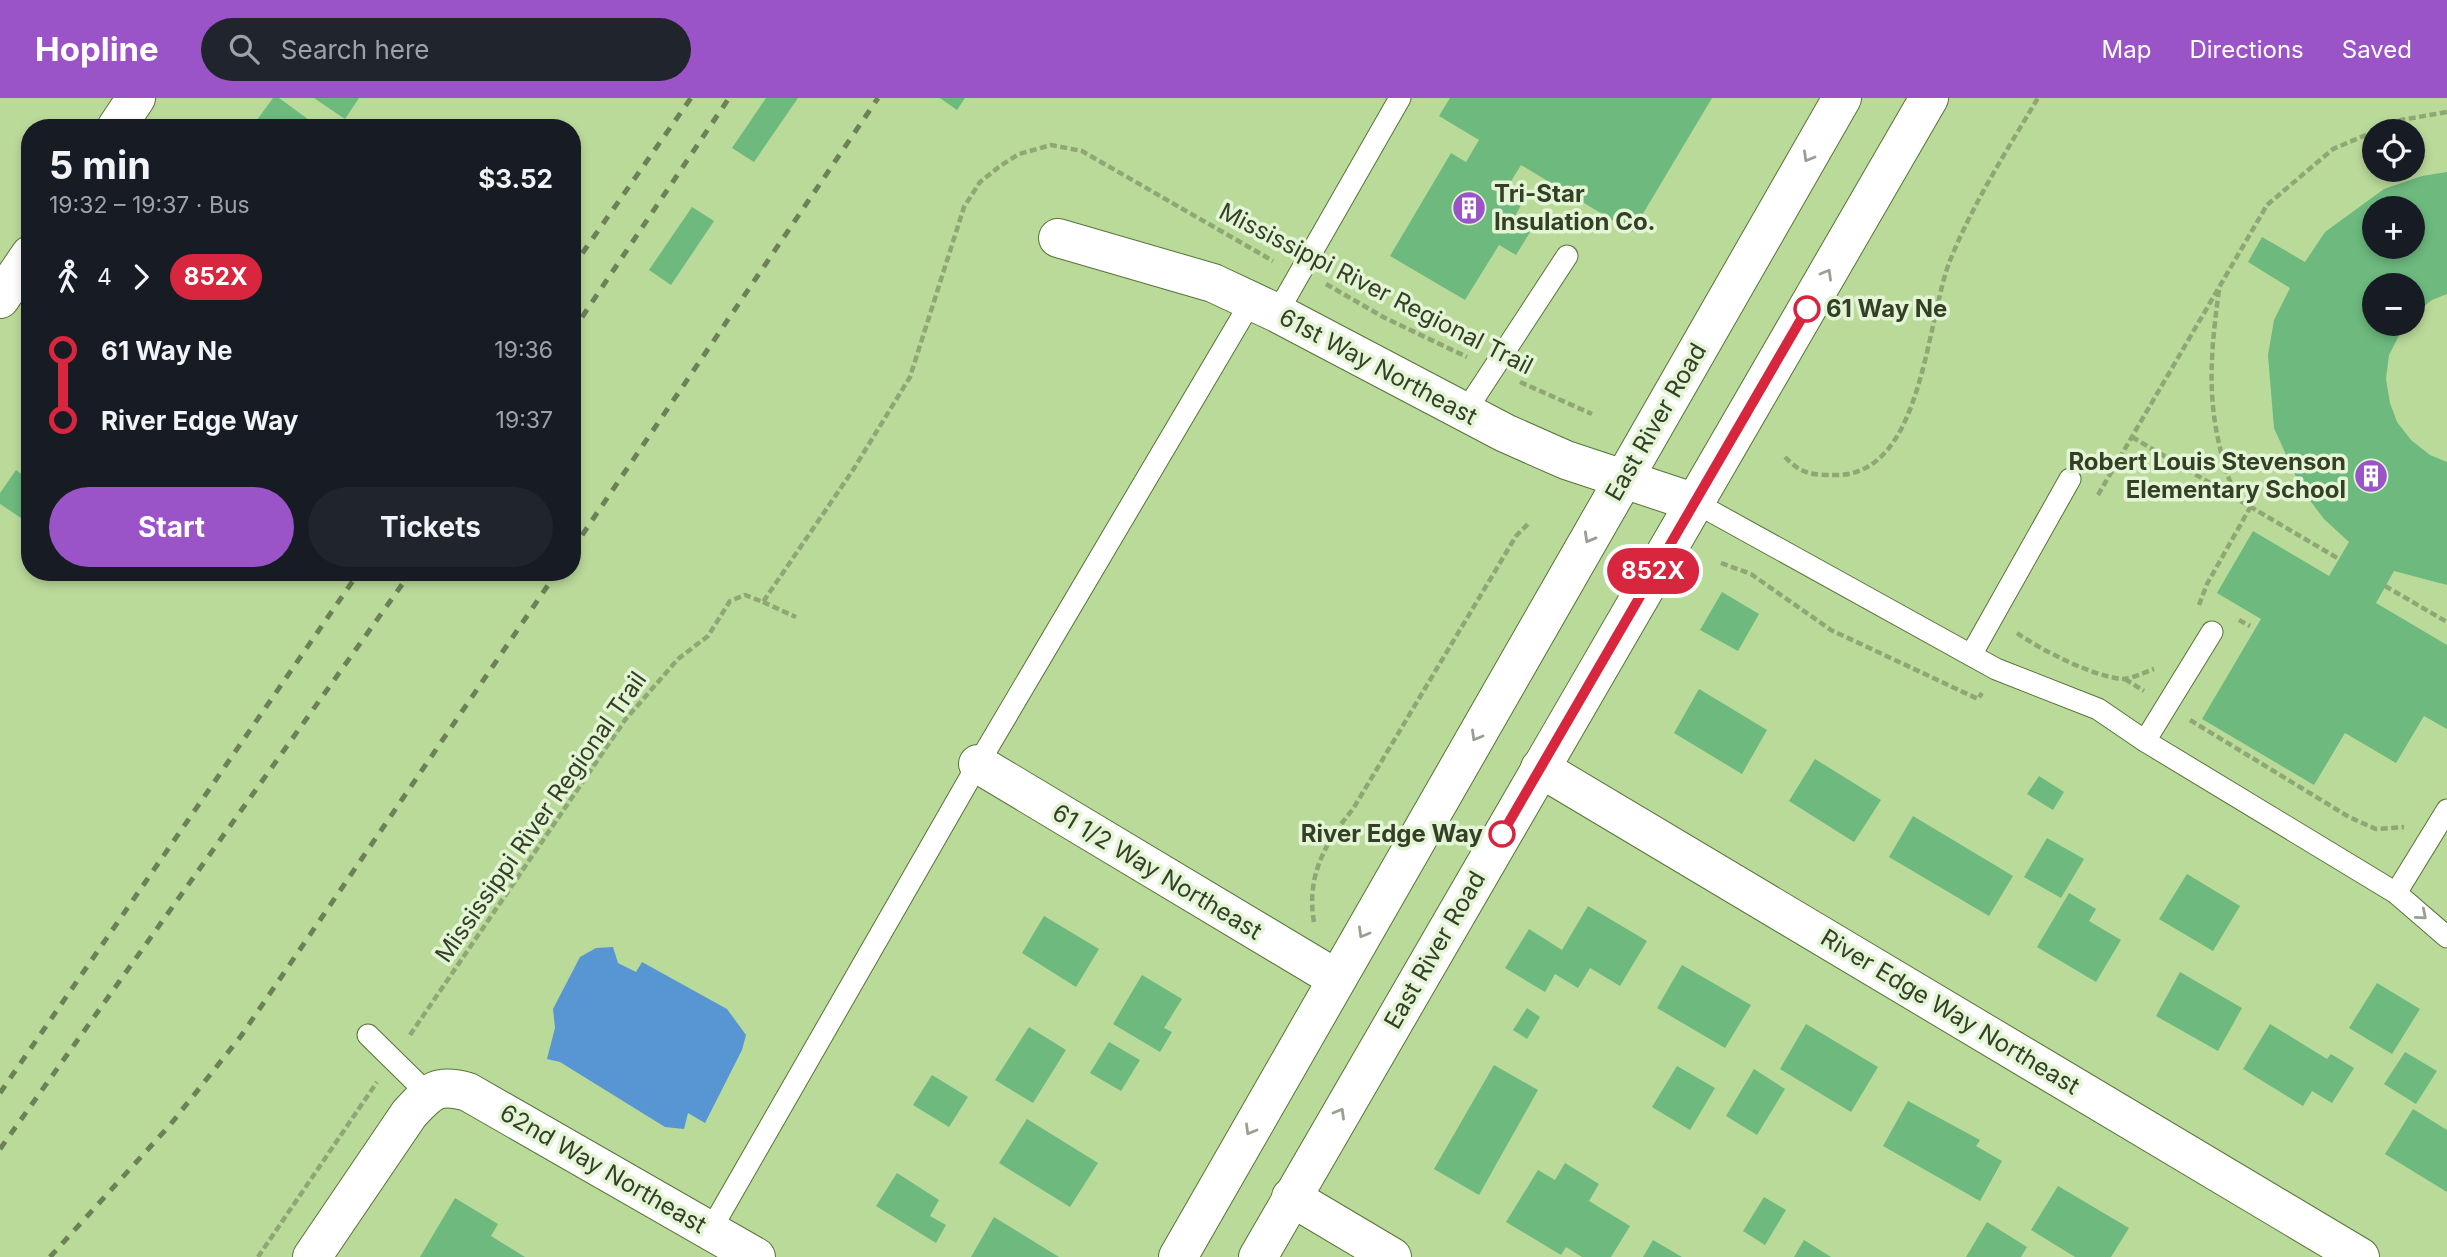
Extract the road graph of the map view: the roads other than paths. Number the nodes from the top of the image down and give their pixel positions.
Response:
1 (136, 98) edge
2 (1400, 98) edge
3 (1842, 98) edge
4 (1929, 98) edge
5 (122, 119) edge
6 (1058, 238) dead end
7 (1567, 256) dead end
8 (21, 268) edge
9 (0, 299) edge
10 (1265, 307) junction
11 (1465, 412) junction
12 (1623, 478) junction
13 (2070, 480) dead end
14 (1696, 503) junction
15 (2212, 632) dead end
16 (1971, 655) junction
17 (2145, 741) junction
18 (978, 764) junction
19 (1540, 768) junction
20 (2447, 811) edge
21 (2447, 840) edge
22 (2421, 853) junction
23 (2396, 893) junction
24 (2447, 937) edge
25 (1337, 979) junction
26 (368, 1035) dead end
27 (438, 1090) junction
28 (1291, 1197) junction
29 (710, 1231) junction
30 (312, 1257) edge
31 (756, 1257) edge
32 (1178, 1257) edge
33 (1258, 1257) edge
34 (1392, 1257) edge
35 (2360, 1257) edge

1 - 5 street
2 - 10 lane
3 -> 12 street, East River Road
14 -> 4 street, East River Road
6 - 10 street, 61st Way Northeast
7 - 11 lane
8 - 9 street
10 - 11 street, 61st Way Northeast
10 - 18 lane
11 - 12 street, 61st Way Northeast
12 - 14 street, 61st Way Northeast
12 -> 25 street, East River Road
13 - 16 lane
14 - 16 lane
14 - 19 street, East River Road
15 - 17 lane
16 - 17 lane
17 - 23 lane
18 - 25 street, 61 1/2 Way Northeast
18 - 29 lane
28 -> 19 street, East River Road
19 - 35 street, River Edge Way Northeast
20 - 22 lane
21 - 22 lane
22 - 23 lane
23 -> 24 lane
25 -> 32 street, East River Road
26 - 27 lane
27 - 29 street, 62nd Way Northeast
27 - 30 street
28 - 33 street, East River Road
28 - 34 street
29 - 31 street, 62nd Way Northeast

